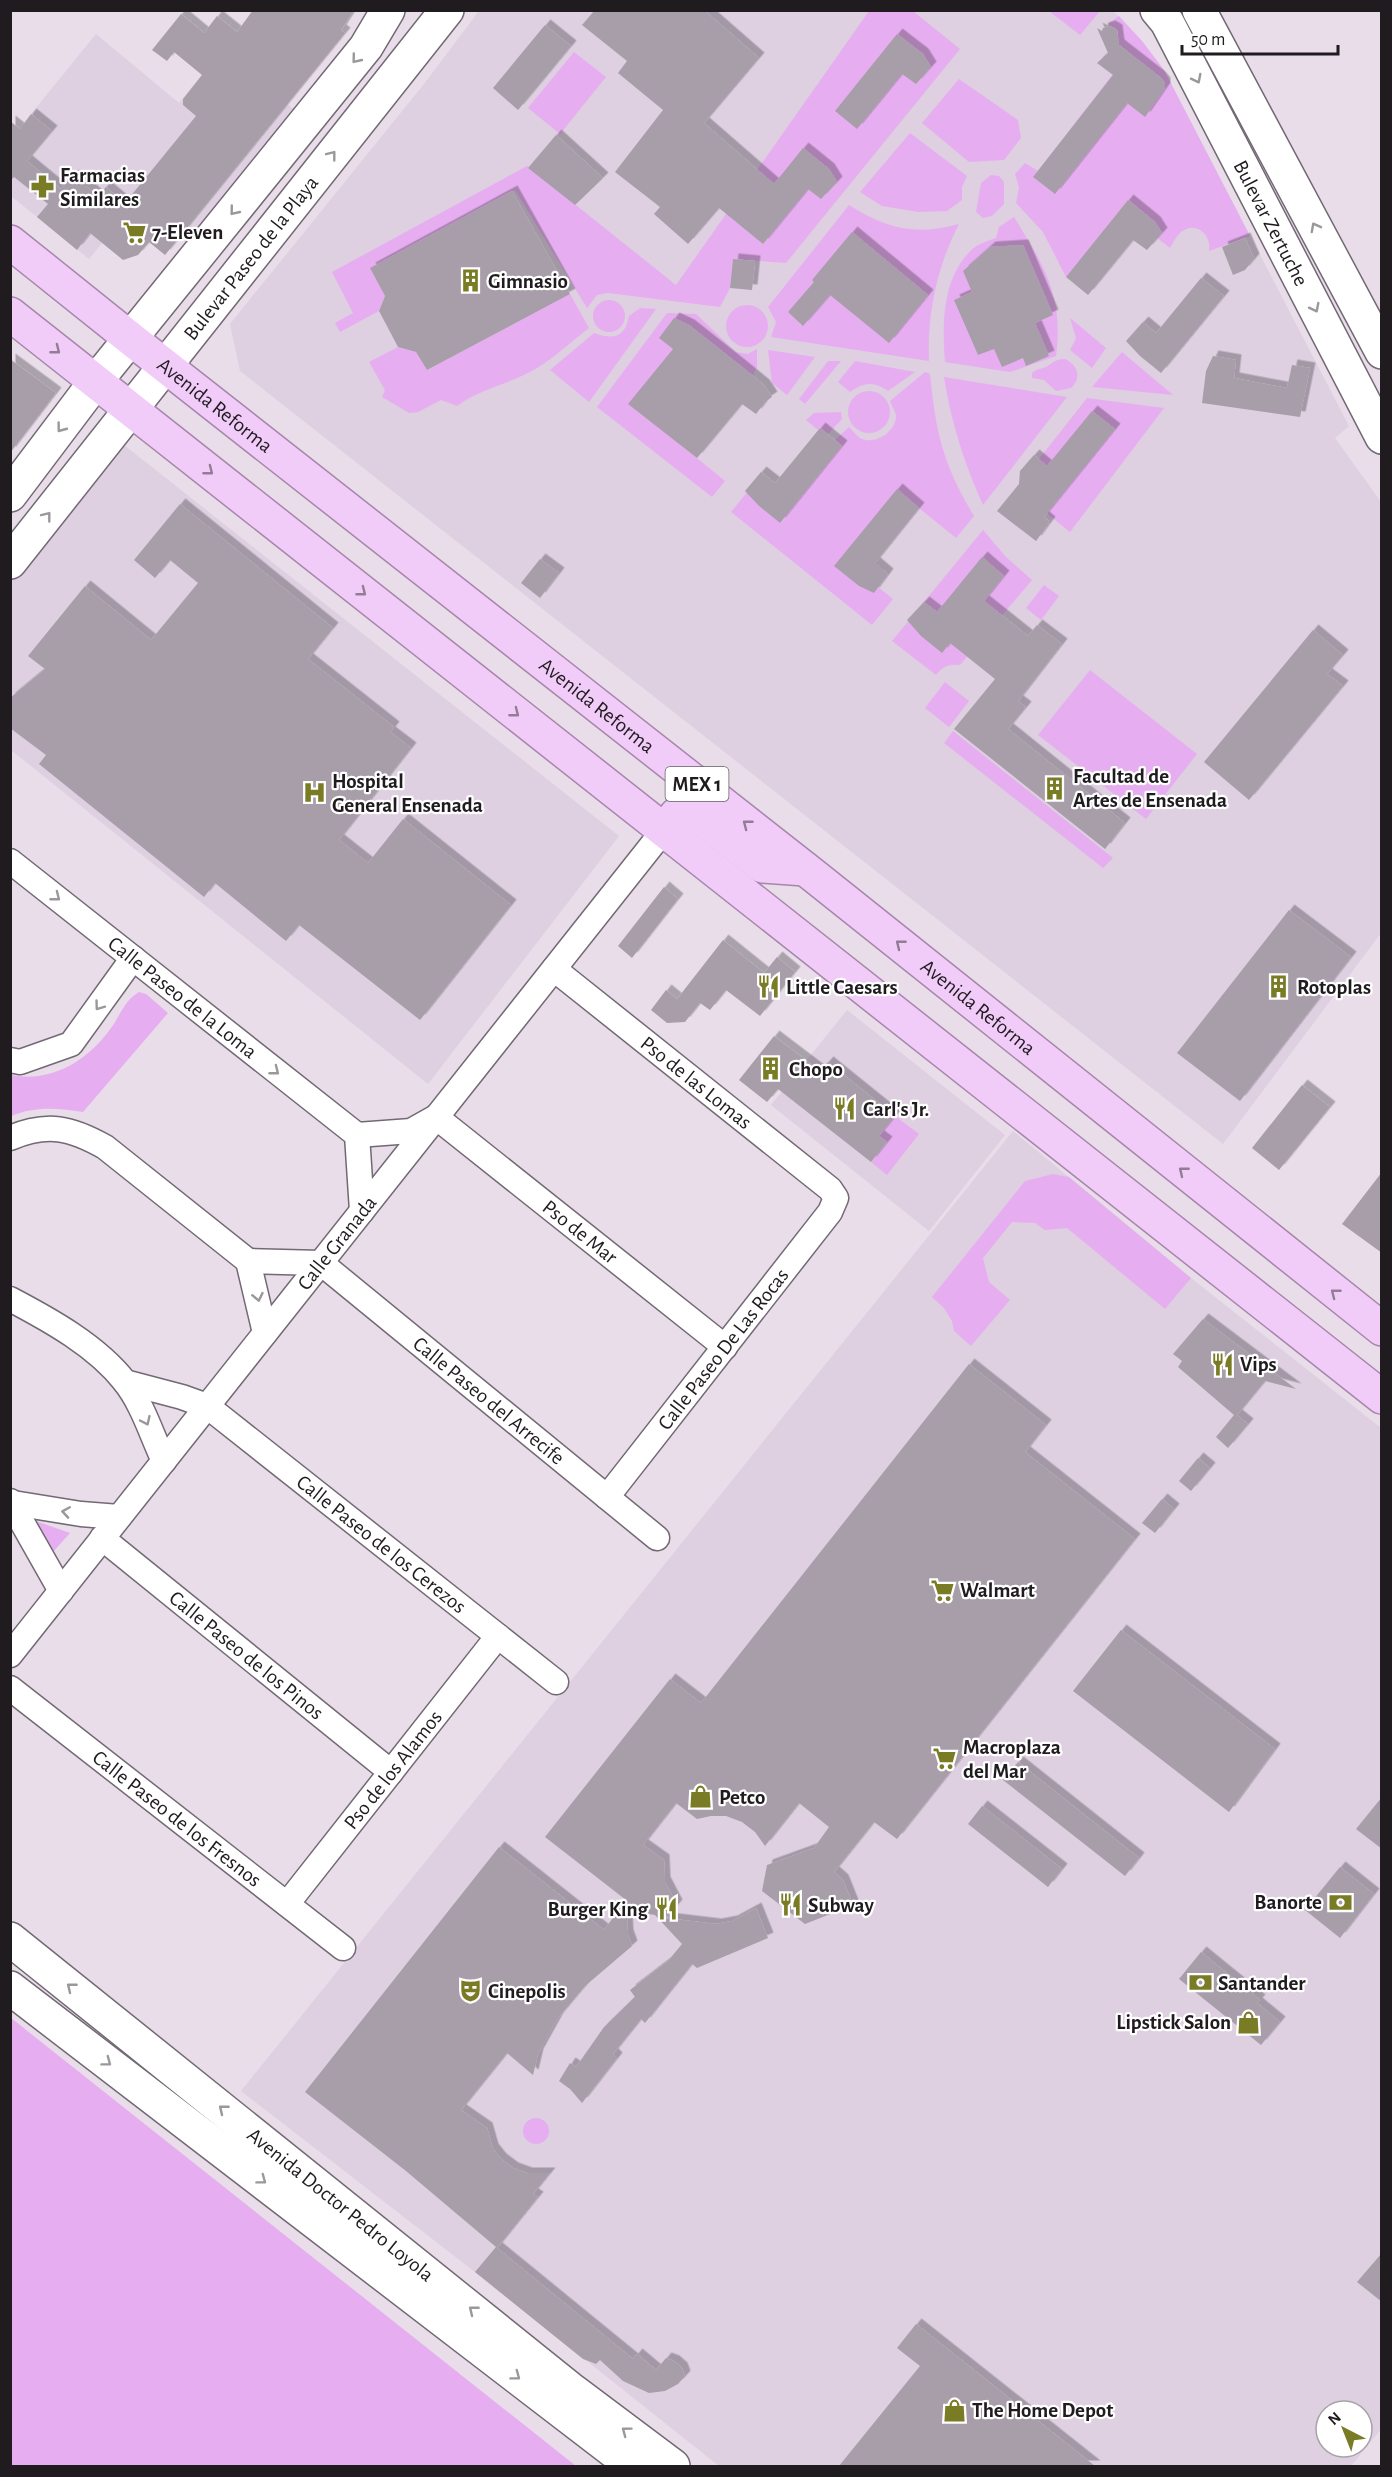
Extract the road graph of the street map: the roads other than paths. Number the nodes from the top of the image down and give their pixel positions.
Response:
1 (388, 10) edge
2 (447, 10) edge
3 (1157, 10) edge
4 (1199, 10) edge
5 (10, 242) edge
6 (10, 314) edge
7 (131, 339) junction
8 (1382, 352) edge
9 (167, 367) junction
10 (96, 381) junction
11 (131, 409) junction
12 (1382, 437) edge
13 (10, 495) edge
14 (10, 562) edge
15 (664, 830) junction
16 (10, 861) edge
17 (805, 869) junction
18 (133, 958) junction
19 (554, 969) junction
20 (10, 1060) edge
21 (436, 1117) junction
22 (357, 1136) junction
23 (10, 1138) edge
24 (836, 1198) joint
25 (362, 1211) junction
26 (248, 1261) junction
27 (321, 1263) junction
28 (10, 1299) edge
29 (1382, 1329) edge
30 (265, 1333) junction
31 (725, 1347) junction
32 (125, 1382) junction
33 (1382, 1397) edge
34 (207, 1406) junction
35 (164, 1461) junction
36 (607, 1497) junction
37 (12, 1502) edge
38 (119, 1517) junction
39 (102, 1538) junction
40 (657, 1538) dead end
41 (61, 1591) junction
42 (498, 1636) junction
43 (10, 1655) edge
44 (556, 1682) dead end
45 (10, 1688) edge
46 (391, 1772) junction
47 (287, 1904) junction
48 (10, 1939) edge
49 (343, 1948) dead end
50 (10, 1988) edge
51 (633, 2466) edge
52 (673, 2466) edge

1 -> 7 main road, Bulevar Paseo de la Playa
9 -> 2 main road, Bulevar Paseo de la Playa
3 -> 12 main road, Bulevar Zertuche
8 -> 4 main road, Bulevar Zertuche
5 - 7 highway, Avenida Reforma / MEX 1
6 -> 10 highway, MEX 1
7 - 9 highway, Avenida Reforma / MEX 1
7 - 10 main road, Bulevar Paseo de la Playa
9 - 11 main road, Bulevar Paseo de la Playa
17 -> 9 highway, Avenida Reforma / MEX 1
10 - 11 highway, MEX 1
10 -> 13 main road, Bulevar Paseo de la Playa
14 -> 11 main road, Bulevar Paseo de la Playa
11 -> 15 highway, MEX 1
15 - 17 highway
15 - 19 street, Calle Granada
15 - 33 highway, MEX 1
16 -> 18 street, Calle Paseo de la Loma
29 -> 17 highway, Avenida Reforma / MEX 1
18 -> 20 street
18 -> 22 street, Calle Paseo de la Loma
19 - 21 street, Calle Granada
19 - 24 street, Pso de las Lomas
21 - 22 street
21 - 25 street, Calle Granada
21 - 31 street, Pso de Mar
22 - 25 street
23 - 26 street
24 - 31 street, Calle Paseo De Las Rocas
25 - 27 street, Calle Granada
26 - 27 street
26 -> 30 street
27 - 30 street, Calle Granada
27 - 36 street, Calle Paseo del Arrecife
28 - 32 street
30 - 34 street, Calle Granada
31 - 36 street, Calle Paseo De Las Rocas
32 - 34 street
32 -> 35 street
34 - 35 street, Calle Granada
34 - 42 street, Calle Paseo de los Cerezos
35 - 38 street, Calle Granada
36 - 40 street, Calle Paseo del Arrecife
38 -> 37 street
37 - 41 street
38 - 39 street, Calle Granada
39 - 41 street, Calle Granada
39 - 46 street, Calle Paseo de los Pinos
41 - 43 street, Calle Granada
42 - 44 street, Calle Paseo de los Cerezos
42 - 46 street, Pso de los Alamos
45 - 47 street, Calle Paseo de los Fresnos
46 - 47 street, Pso de los Alamos
47 - 49 street, Calle Paseo de los Fresnos
52 -> 48 main road, Avenida Doctor Pedro Loyola
50 -> 51 main road, Avenida Doctor Pedro Loyola

